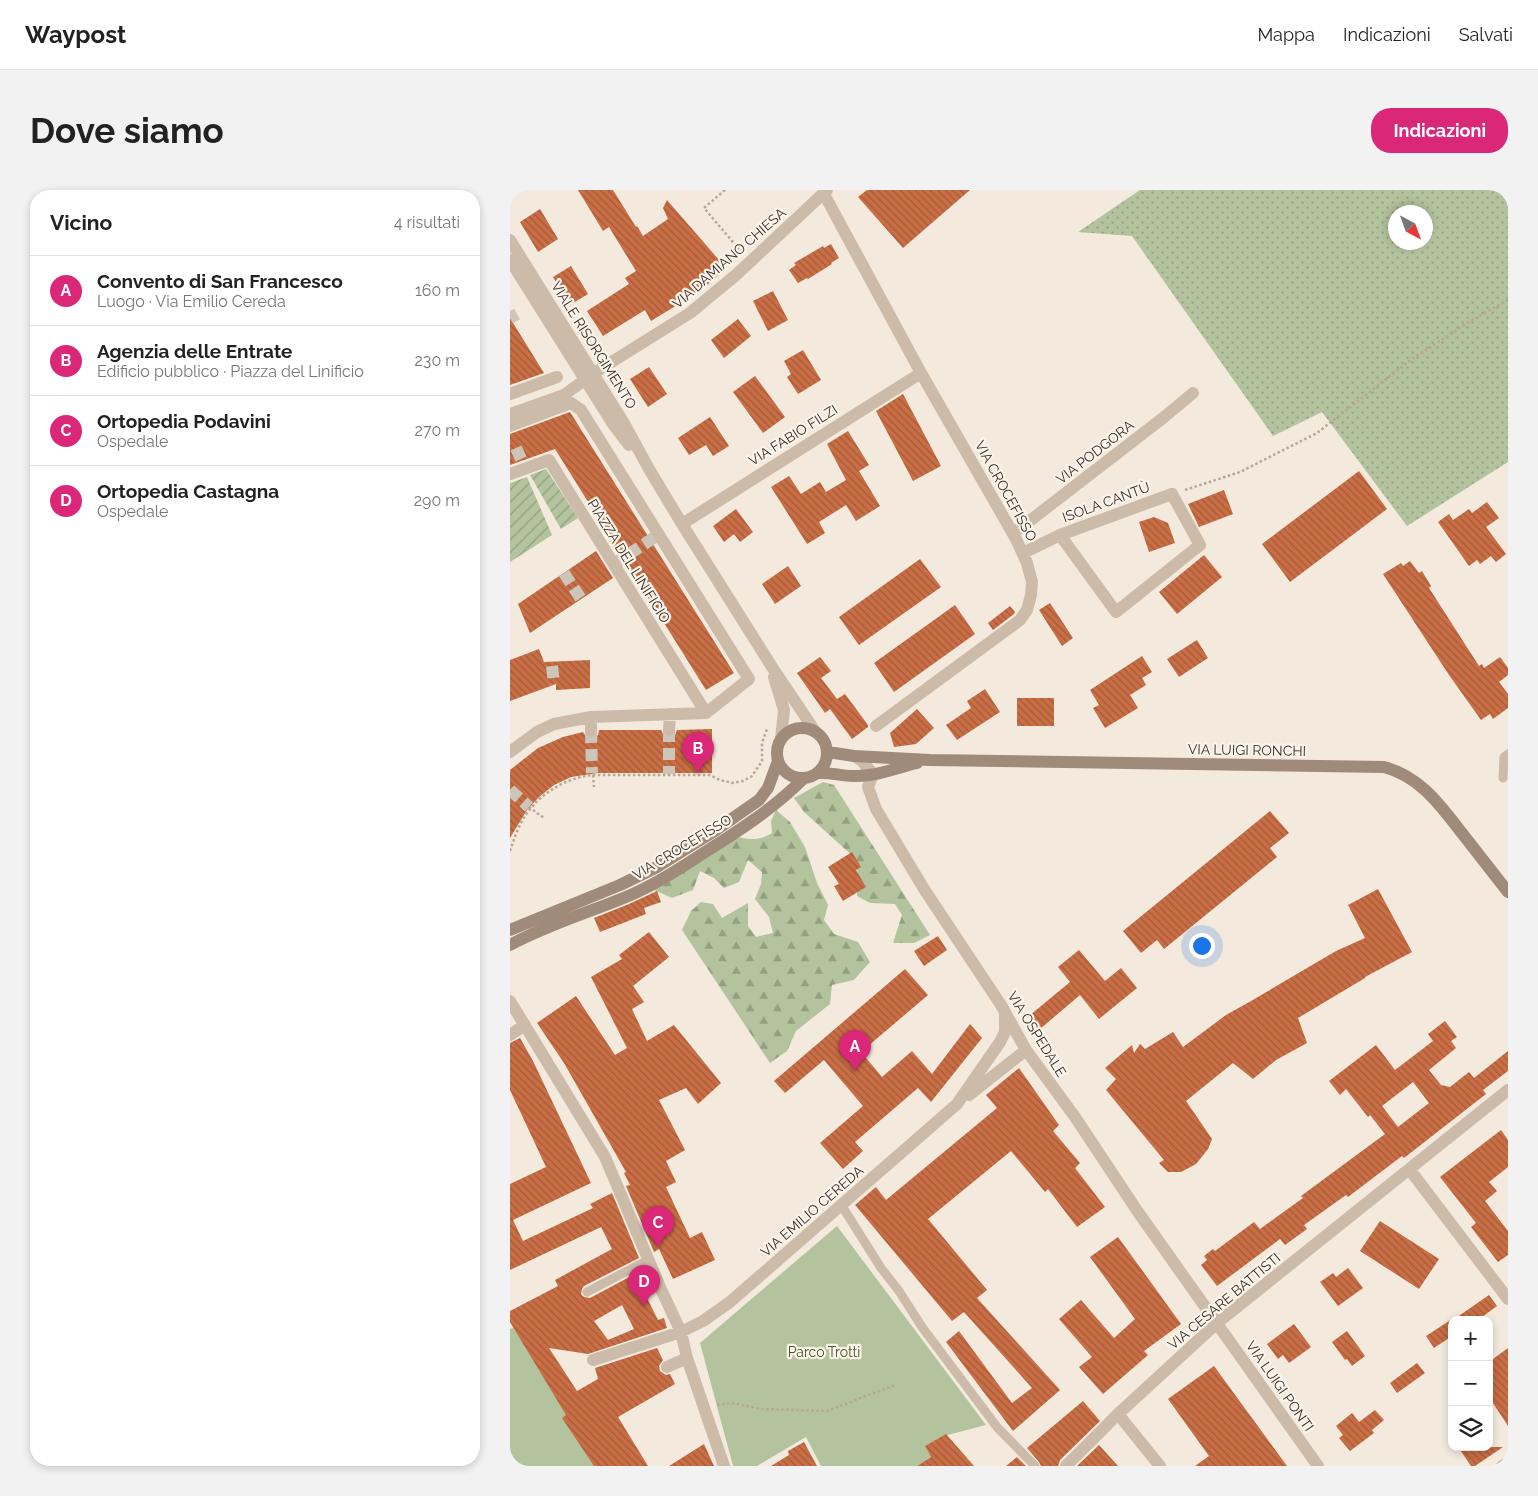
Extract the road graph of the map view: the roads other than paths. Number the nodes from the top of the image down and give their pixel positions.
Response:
1 (826, 192) edge
2 (510, 240) edge
3 (510, 260) edge
4 (921, 373) junction
5 (589, 376) junction
6 (556, 377) dead end
7 (1193, 393) dead end
8 (510, 394) edge
9 (510, 414) edge
10 (510, 426) edge
11 (510, 474) edge
12 (682, 524) junction
13 (1014, 533) junction
14 (1060, 535) junction
15 (1023, 553) junction
16 (772, 667) junction
17 (706, 713) junction
18 (670, 714) junction
19 (591, 717) junction
20 (876, 726) dead end
21 (669, 730) tunnel mouth
22 (591, 731) tunnel mouth
23 (815, 731) junction
24 (781, 739) junction
25 (510, 752) edge
26 (828, 752) junction
27 (1508, 754) edge
28 (854, 756) junction
29 (930, 760) junction
30 (778, 762) junction
31 (818, 773) junction
32 (873, 774) junction
33 (1503, 778) dead end
34 (802, 779) junction
35 (1508, 892) edge
36 (510, 930) edge
37 (510, 945) edge
38 (510, 1001) edge
39 (1005, 1013) junction
40 (517, 1030) edge
41 (1026, 1050) junction
42 (1506, 1095) edge
43 (957, 1104) junction
44 (1410, 1170) junction
45 (847, 1208) junction
46 (648, 1260) junction
47 (588, 1292) dead end
48 (1508, 1299) edge
49 (1217, 1323) junction
50 (681, 1332) junction
51 (687, 1358) junction
52 (593, 1360) dead end
53 (667, 1367) dead end
54 (1118, 1414) junction
55 (1508, 1463) edge
56 (724, 1466) edge
57 (1035, 1466) edge
58 (1066, 1466) edge
59 (1160, 1466) edge
60 (1318, 1466) edge
61 (1502, 1466) edge

1 - 4 street, VIA CROCEFISSO
1 - 5 street, VIA DAMIANO CHIESA
2 - 5 street, VIALE RISORGIMENTO
3 - 5 street, VIALE RISORGIMENTO
4 - 12 street, VIA FABIO FILZI
4 - 13 street, VIA CROCEFISSO
5 - 9 street, VIA DAMIANO CHIESA
5 - 12 street, VIALE RISORGIMENTO
6 - 8 street
7 - 13 street, VIA PODGORA
10 - 17 street
11 - 17 street, PIAZZA DEL LINIFICIO
12 - 16 street, VIALE RISORGIMENTO
13 - 15 street, VIA CROCEFISSO
14 - 14 street, ISOLA CANTÙ
14 - 15 street, ISOLA CANTÙ
15 - 20 street, VIA CROCEFISSO
16 - 23 street, VIALE RISORGIMENTO
16 - 24 street, VIALE RISORGIMENTO
17 - 18 street
18 - 19 street
18 - 21 street
19 - 22 street
19 - 25 street
23 - 24 street
23 - 26 street
24 - 30 street
26 - 28 street, VIA LUIGI RONCHI
26 - 31 street
27 - 33 lane
28 - 29 street, VIA LUIGI RONCHI
28 - 32 street
29 - 32 street, VIA LUIGI RONCHI
29 - 35 street, VIA LUIGI RONCHI
30 - 34 street
30 - 36 street, VIA CROCEFISSO
31 - 32 street, VIA LUIGI RONCHI
31 - 34 street
32 - 39 street, VIA OSPEDALE
34 - 37 street, VIA CROCEFISSO
38 - 40 street
39 - 41 street, VIA OSPEDALE
39 - 43 street, VIA EMILIO CEREDA
40 - 46 street
41 - 43 street, VIA EMILIO CEREDA
41 - 49 street, VIA OSPEDALE
42 - 44 street, VIA CESARE BATTISTI
43 - 45 street, VIA EMILIO CEREDA
44 - 48 street
44 - 49 street, VIA CESARE BATTISTI
45 - 50 street, VIA EMILIO CEREDA
45 - 57 lane
46 - 47 lane
46 - 50 street
49 - 54 street, VIA CESARE BATTISTI
49 - 60 street, VIA LUIGI PONTI
50 - 51 street
50 - 52 street, VIA EMILIO CEREDA
51 - 53 street
51 - 56 street
54 - 58 street, VIA CESARE BATTISTI
54 - 59 street
55 - 61 street

